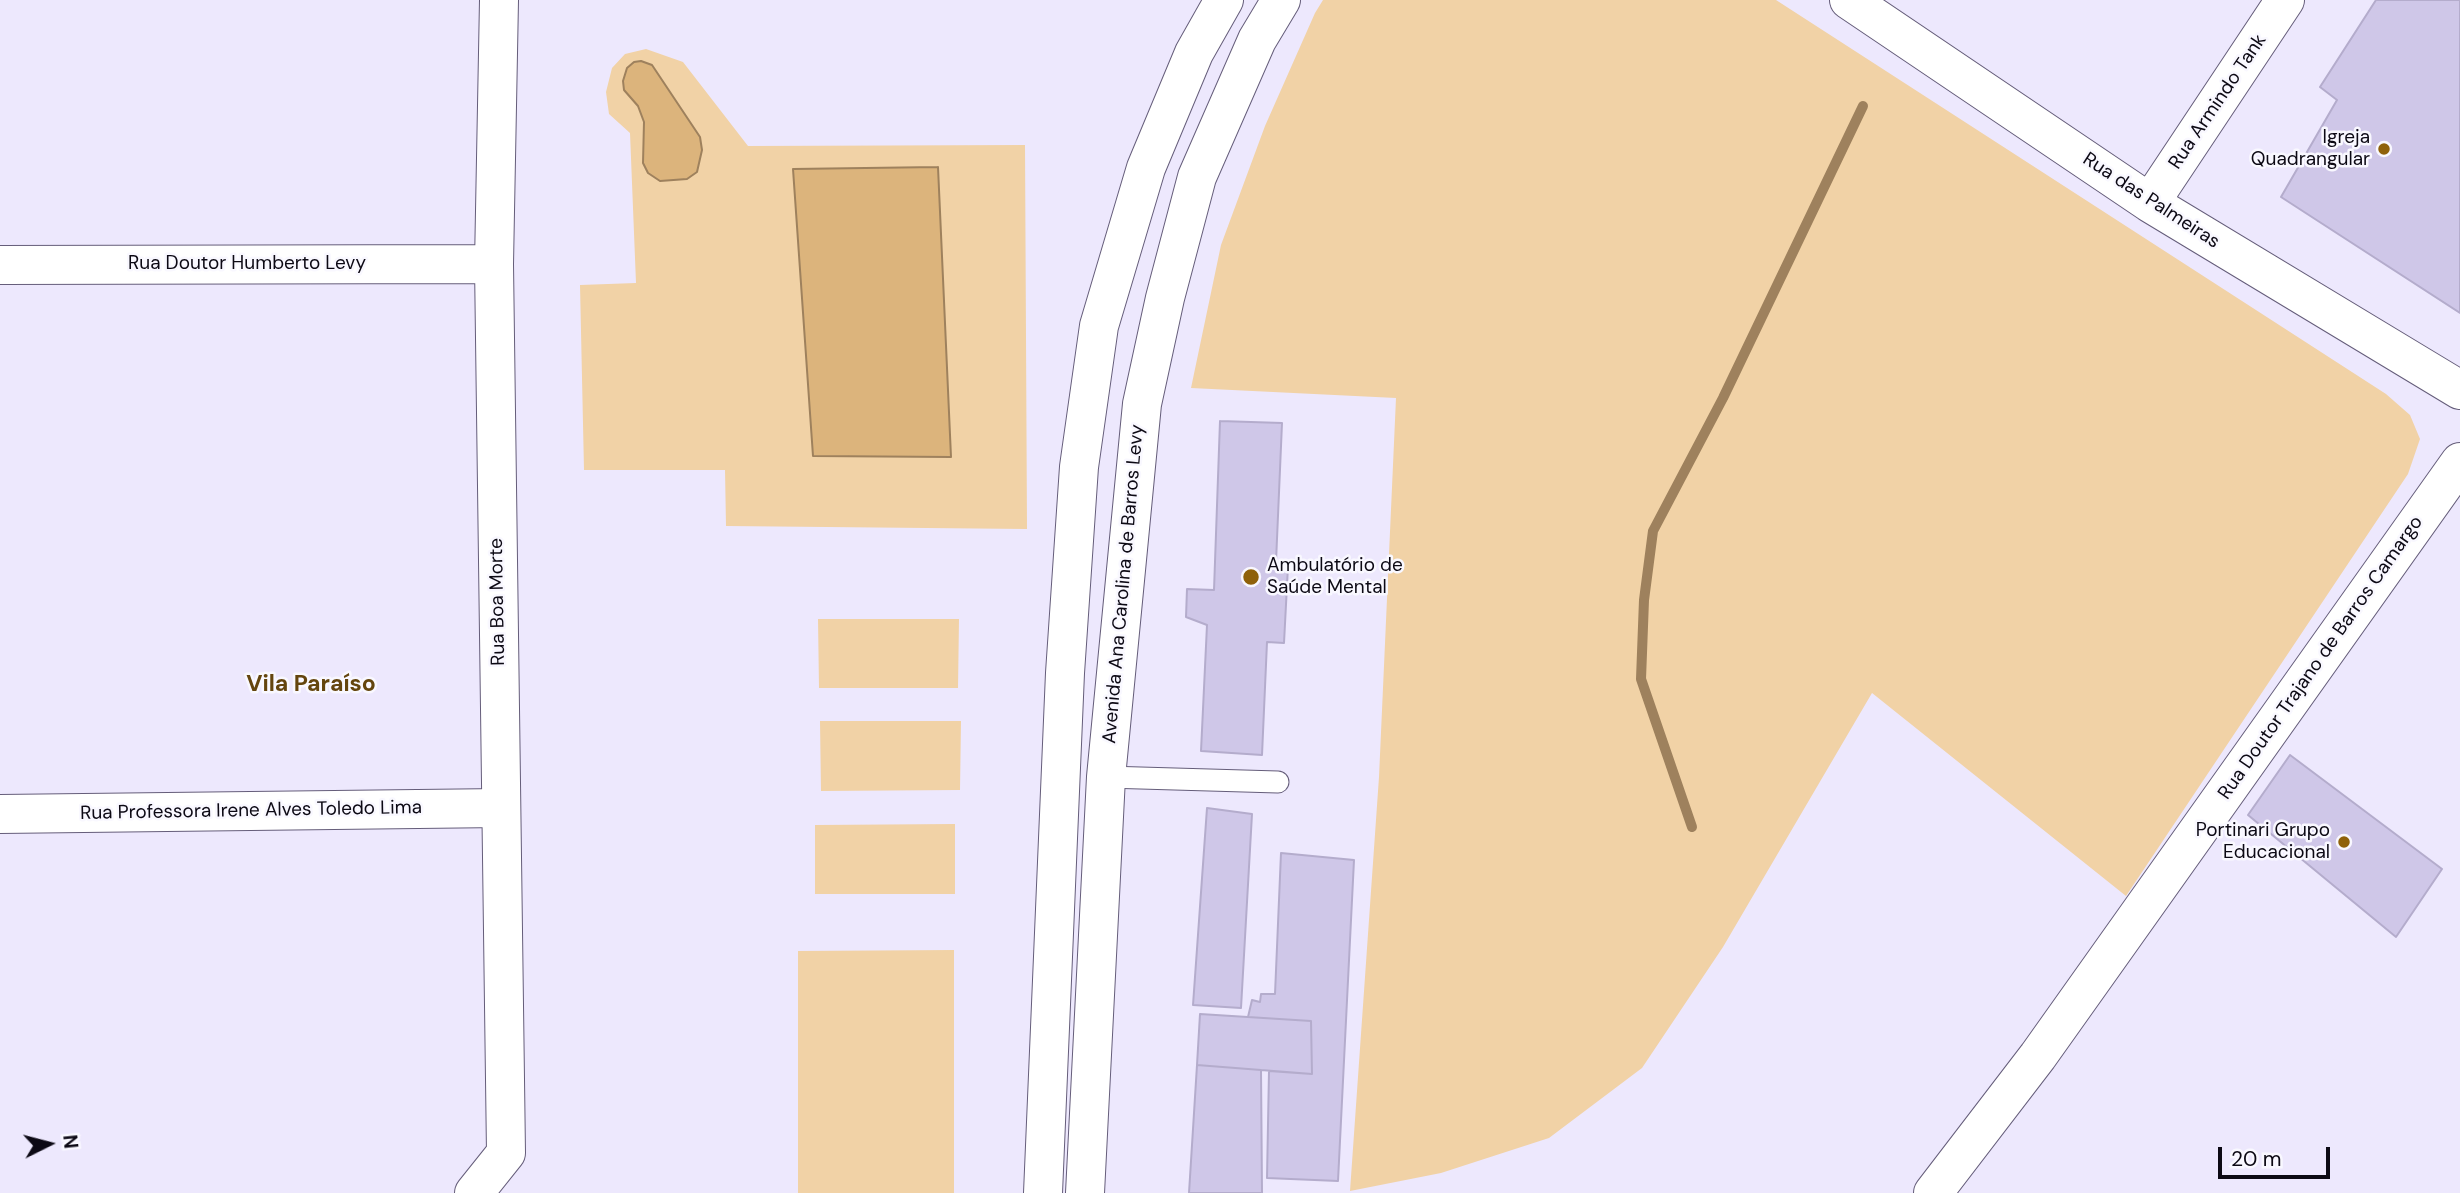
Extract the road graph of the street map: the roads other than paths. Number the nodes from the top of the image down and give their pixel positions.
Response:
1 (499, 0) edge
2 (1224, 0) edge
3 (1281, 0) edge
4 (1849, 0) edge
5 (2285, 0) edge
6 (2150, 203) junction
7 (494, 264) junction
8 (0, 265) edge
9 (2460, 390) edge
10 (2460, 462) edge
11 (1106, 777) junction
12 (1278, 782) dead end
13 (501, 808) junction
14 (0, 814) edge
15 (474, 1193) edge
16 (1043, 1193) edge
17 (1085, 1193) edge
18 (1933, 1193) edge

1 - 7 street, Rua Boa Morte
2 - 16 street
3 - 11 street, Avenida Ana Carolina de Barros Levy
4 - 6 street, Rua das Palmeiras
5 - 6 street, Rua Armindo Tank
6 - 9 street, Rua das Palmeiras
7 - 8 street, Rua Doutor Humberto Levy
7 - 13 street, Rua Boa Morte
10 - 18 street, Rua Doutor Trajano de Barros Camargo
11 - 12 lane
11 - 17 street, Avenida Ana Carolina de Barros Levy
13 - 14 street, Rua Professora Irene Alves Toledo Lima
13 - 15 street, Rua Boa Morte

